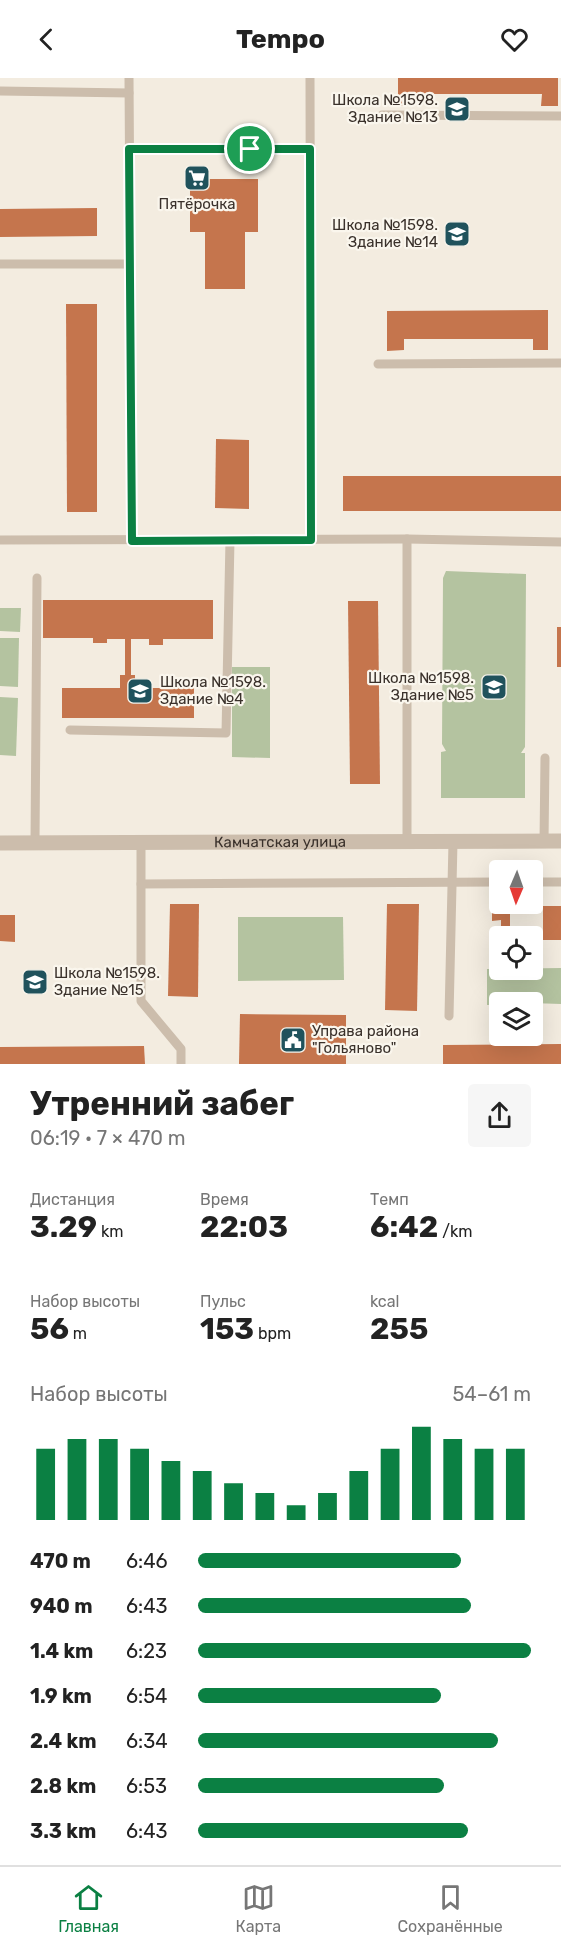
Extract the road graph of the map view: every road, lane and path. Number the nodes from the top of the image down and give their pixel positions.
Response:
1 (129, 78) edge
2 (309, 78) edge
3 (0, 91) edge
4 (129, 93) junction
5 (382, 115) dead end
6 (561, 116) edge
7 (129, 149) junction
8 (310, 149) junction
9 (0, 264) edge
10 (130, 264) junction
11 (561, 363) edge
12 (378, 364) dead end
13 (407, 539) junction
14 (0, 540) edge
15 (230, 540) junction
16 (311, 540) junction
17 (132, 541) junction
18 (561, 542) edge
19 (37, 578) dead end
20 (70, 730) dead end
21 (545, 758) dead end
22 (561, 841) edge
23 (407, 842) junction
24 (544, 842) junction
25 (0, 843) edge
26 (35, 843) junction
27 (453, 843) junction
28 (141, 844) junction
29 (452, 882) junction
30 (489, 882) edge
31 (543, 882) edge
32 (561, 882) edge
33 (141, 884) junction
34 (449, 1016) dead end
35 (181, 1064) edge

1 - 4 lane
2 - 8 lane
3 - 4 lane
4 - 7 lane
5 - 6 lane
7 - 8 lane
7 - 10 lane
8 - 16 lane
9 - 10 lane
10 - 17 lane
11 - 12 lane
13 - 16 lane
13 - 18 lane
13 - 23 lane
14 - 17 lane
15 - 16 lane
15 - 17 lane
15 - 20 lane
19 - 26 lane
21 - 24 lane
22 - 24 street, Камчатская улица
23 - 27 street, Камчатская улица
23 - 28 street, Камчатская улица
24 - 27 street, Камчатская улица
25 - 26 street, Камчатская улица
26 - 28 street, Камчатская улица
27 - 29 lane
28 - 33 lane
29 - 30 lane
29 - 33 lane
29 - 34 lane
31 - 32 lane
33 - 35 lane

